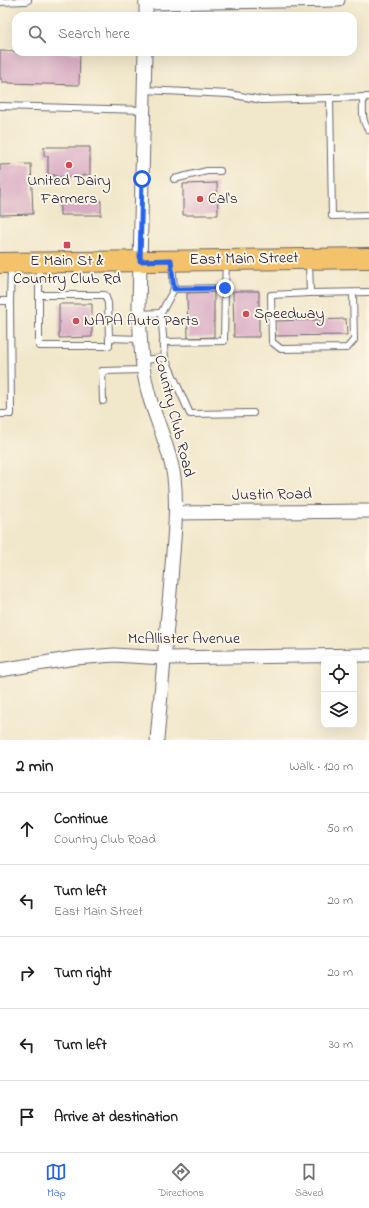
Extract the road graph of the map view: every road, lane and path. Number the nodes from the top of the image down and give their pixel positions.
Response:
1 (28, 0) edge
2 (338, 0) edge
3 (146, 1) edge
4 (246, 1) edge
5 (0, 2) edge
6 (146, 12) edge
7 (145, 56) edge
8 (144, 90) junction
9 (366, 97) edge
10 (330, 98) junction
11 (0, 106) edge
12 (144, 110) junction
13 (369, 130) edge
14 (220, 171) dead end
15 (174, 179) dead end
16 (369, 215) edge
17 (369, 258) edge
18 (309, 259) junction
19 (171, 260) junction
20 (226, 260) junction
21 (140, 261) junction
22 (39, 262) junction
23 (5, 263) edge
24 (225, 288) junction
25 (174, 289) junction
26 (369, 292) edge
27 (310, 293) junction
28 (353, 293) junction
29 (39, 295) junction
30 (0, 301) edge
31 (10, 301) junction
32 (161, 313) junction
33 (139, 314) junction
34 (109, 338) junction
35 (140, 339) junction
36 (163, 342) junction
37 (165, 358) junction
38 (143, 365) junction
39 (103, 401) dead end
40 (253, 412) dead end
41 (0, 414) edge
42 (369, 511) edge
43 (176, 513) junction
44 (369, 655) edge
45 (164, 658) junction
46 (0, 670) edge
47 (157, 740) edge

1 - 5 lane
2 - 4 street
3 - 4 street
3 - 6 street
7 - 8 street, Country Club Road
8 - 10 lane
8 - 12 street, Country Club Road
9 - 10 lane
9 - 13 lane
10 - 16 lane
11 - 12 lane
12 - 21 street, Country Club Road
14 - 15 lane
17 - 18 main road, East Main Street
18 - 20 main road, East Main Street
18 - 27 lane
19 - 20 main road, East Main Street
19 - 21 main road, East Main Street
19 - 25 lane
20 - 24 lane
21 - 22 main road, East Main Street
21 - 33 street, Country Club Road
22 - 23 main road, East Main Street
22 - 29 lane
23 - 31 lane
24 - 25 lane
24 - 36 lane
25 - 32 lane
26 - 28 lane
27 - 28 lane
27 - 28 lane
29 - 34 lane
29 - 34 lane
30 - 31 lane
31 - 41 lane
32 - 33 lane
32 - 36 lane
33 - 35 street, Country Club Road
34 - 35 lane
35 - 38 street, Country Club Road
36 - 37 lane
37 - 38 lane
37 - 40 lane
38 - 39 lane
38 - 43 street, Country Club Road
42 - 43 street, Justin Road
43 - 45 street, Country Club Road
44 - 45 street, McAllister Avenue
45 - 46 street, McAllister Avenue
45 - 47 street, Country Club Road

